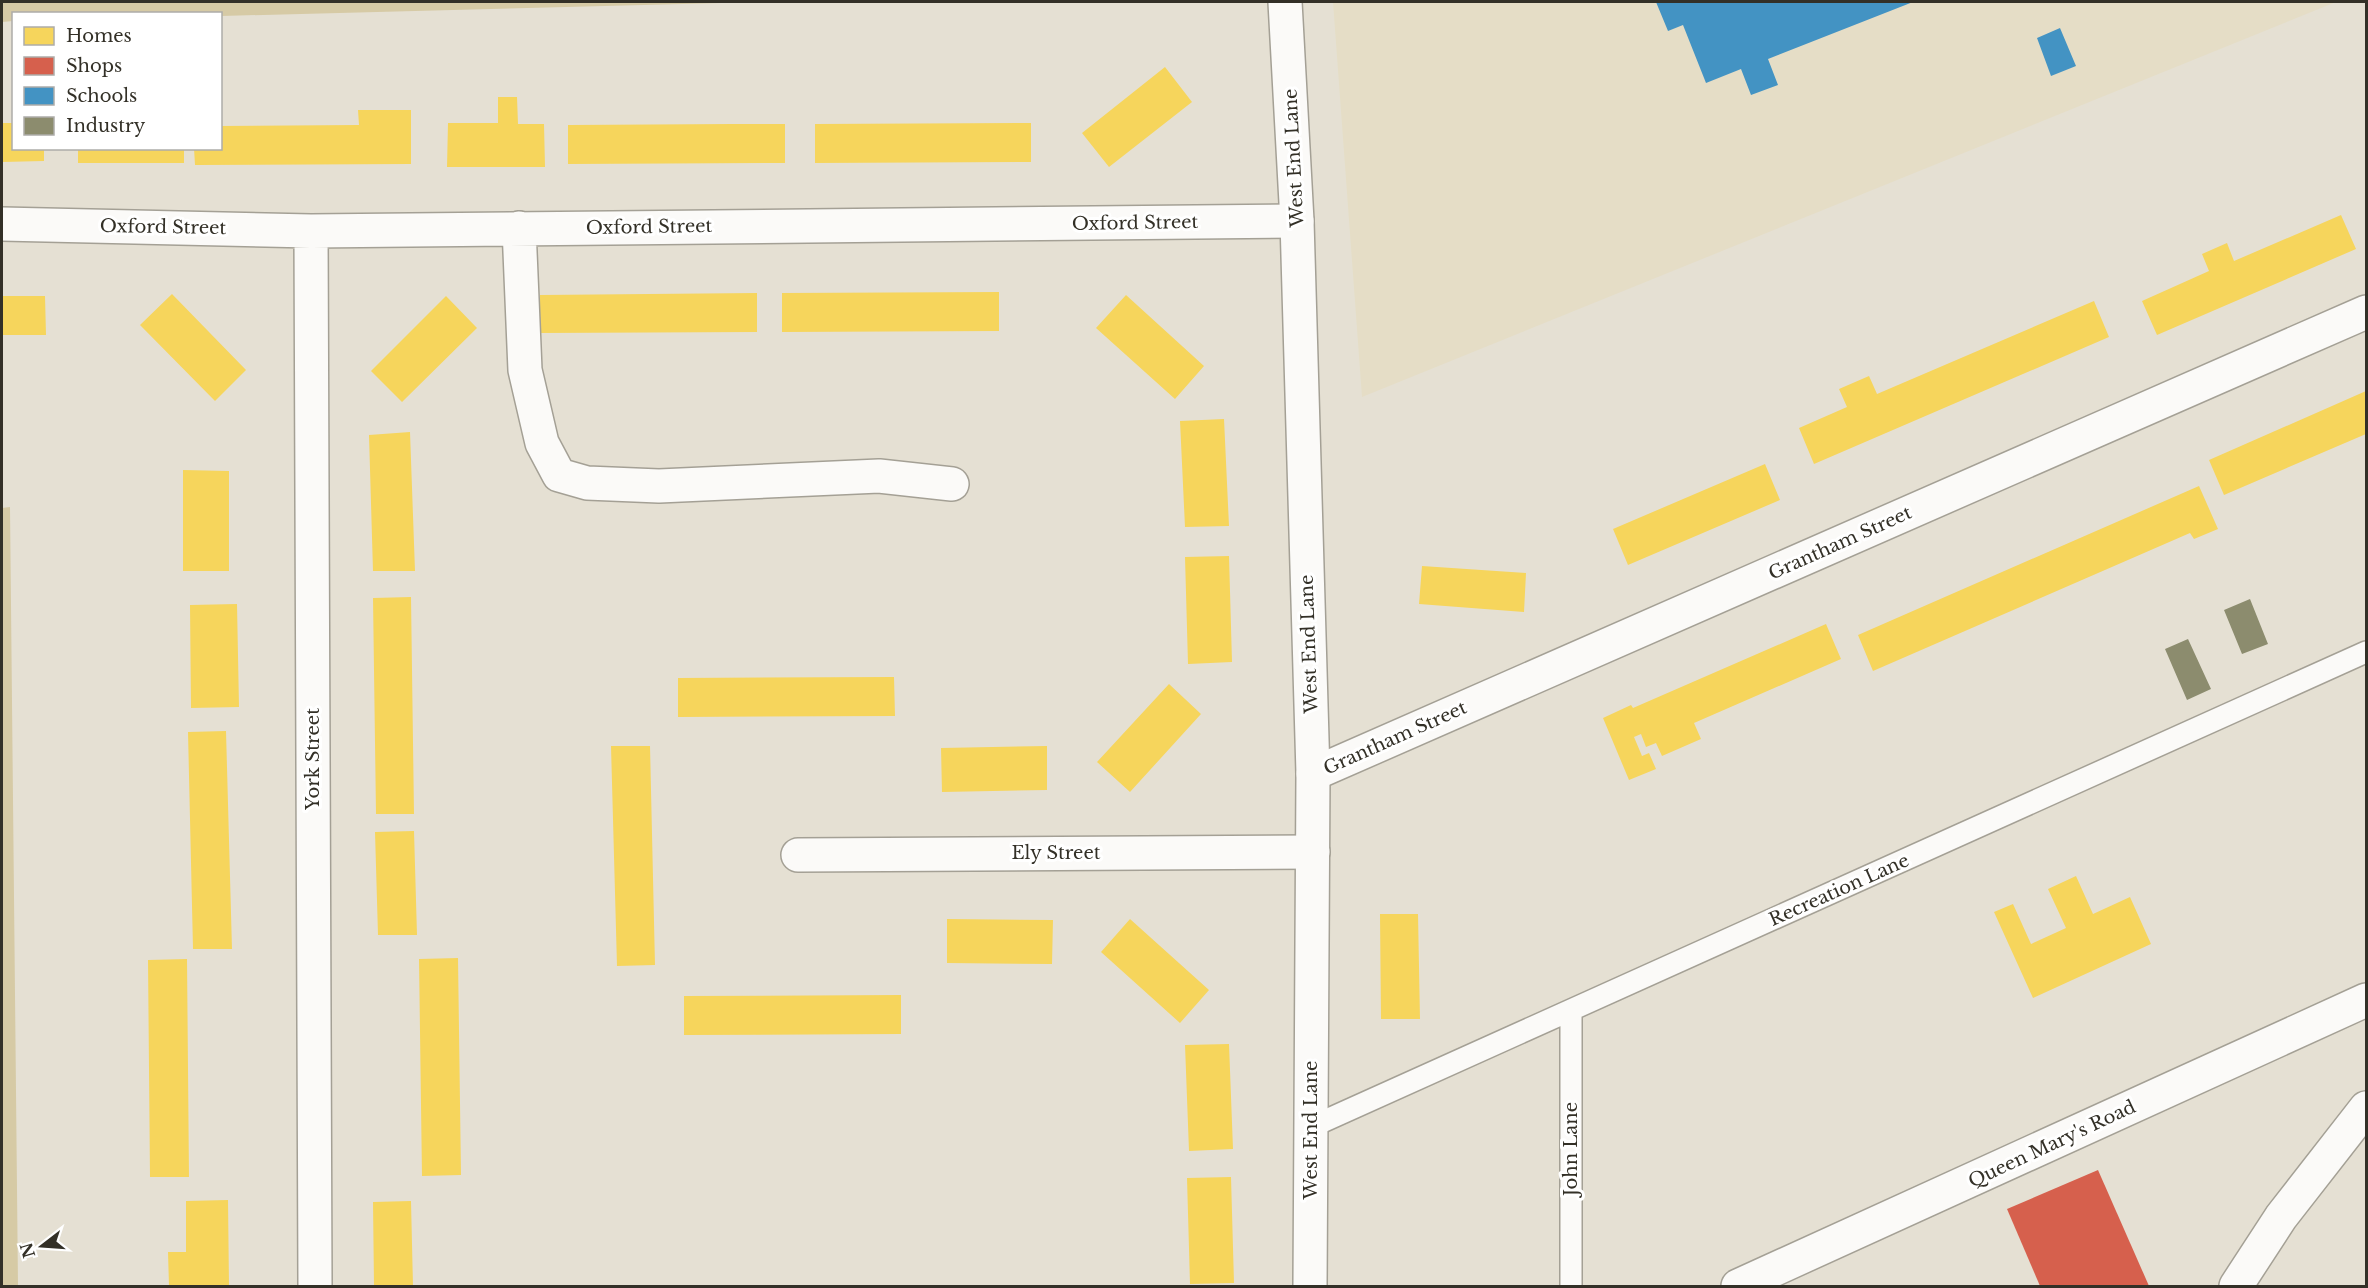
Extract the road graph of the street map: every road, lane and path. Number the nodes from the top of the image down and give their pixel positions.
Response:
1 (1286, 2) edge
2 (1297, 221) junction
3 (2, 224) edge
4 (519, 228) junction
5 (311, 231) junction
6 (2367, 312) edge
7 (952, 484) dead end
8 (2367, 652) edge
9 (1313, 774) junction
10 (1313, 852) junction
11 (798, 855) dead end
12 (2367, 1000) edge
13 (1570, 1012) junction
14 (2367, 1108) edge
15 (1311, 1127) junction
16 (315, 1287) edge
17 (1310, 1287) edge
18 (1571, 1287) edge
19 (1738, 1287) edge
20 (2236, 1287) edge

1 - 2 street, West End Lane
2 - 4 street, Oxford Street
2 - 9 street, West End Lane
3 - 5 street, Oxford Street
4 - 5 street, Oxford Street
4 - 7 street
5 - 16 street, York Street
6 - 9 street, Grantham Street
8 - 13 lane, Recreation Lane
9 - 10 street, West End Lane
10 - 11 street, Ely Street
10 - 15 street, West End Lane
12 - 19 street, Queen Mary's Road
13 - 15 lane, Recreation Lane
13 - 18 lane, John Lane
14 - 20 street
15 - 17 street, West End Lane

